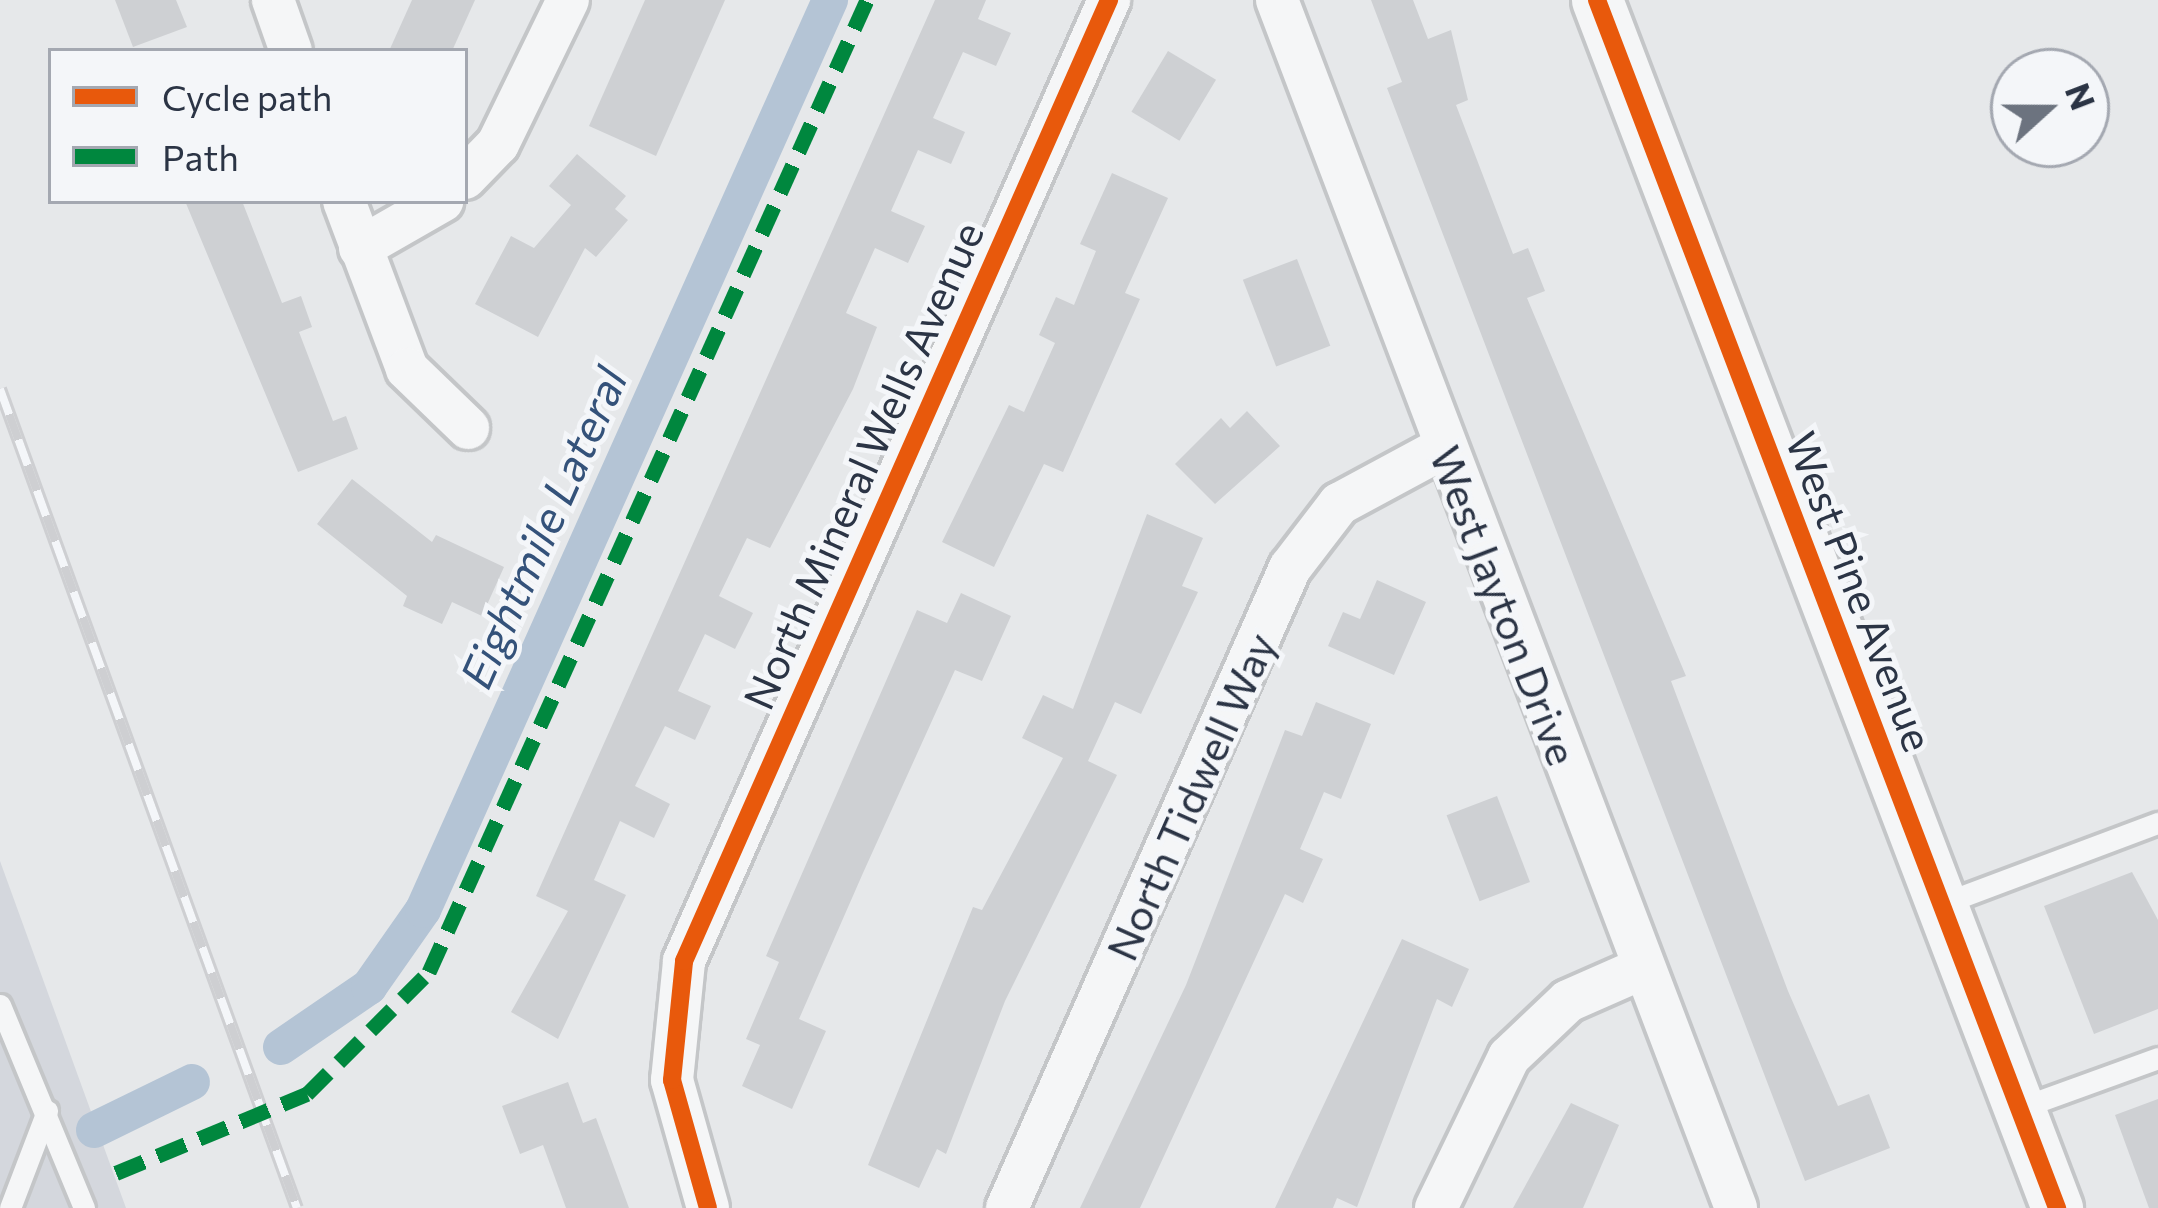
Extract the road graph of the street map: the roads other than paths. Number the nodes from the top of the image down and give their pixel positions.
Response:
1 (273, 0) edge
2 (568, 0) edge
3 (1109, 0) edge
4 (1277, 0) edge
5 (1597, 0) edge
6 (290, 48) edge
7 (468, 175) edge
8 (345, 204) edge
9 (437, 204) edge
10 (360, 248) junction
11 (468, 428) dead end
12 (1445, 447) junction
13 (2158, 823) edge
14 (1941, 904) junction
15 (1641, 969) junction
16 (0, 1005) edge
17 (2158, 1058) edge
18 (2020, 1108) junction
19 (47, 1111) junction
20 (10, 1208) edge
21 (84, 1208) edge
22 (708, 1208) edge
23 (1007, 1208) edge
24 (1436, 1208) edge
25 (1736, 1208) edge
26 (2056, 1208) edge

1 - 6 street
2 - 7 street
3 - 22 street, North Mineral Wells Avenue
4 - 12 street, West Jayton Drive
5 - 14 street, West Pine Avenue
8 - 10 street
9 - 10 street
10 - 11 street
12 - 15 street, West Jayton Drive
12 - 23 street, North Tidwell Way
13 - 14 lane
14 - 18 street, West Pine Avenue
15 - 24 street
15 - 25 street, West Jayton Drive
16 - 19 lane
17 - 18 lane
18 - 26 street, West Pine Avenue
19 - 20 lane
19 - 21 lane

